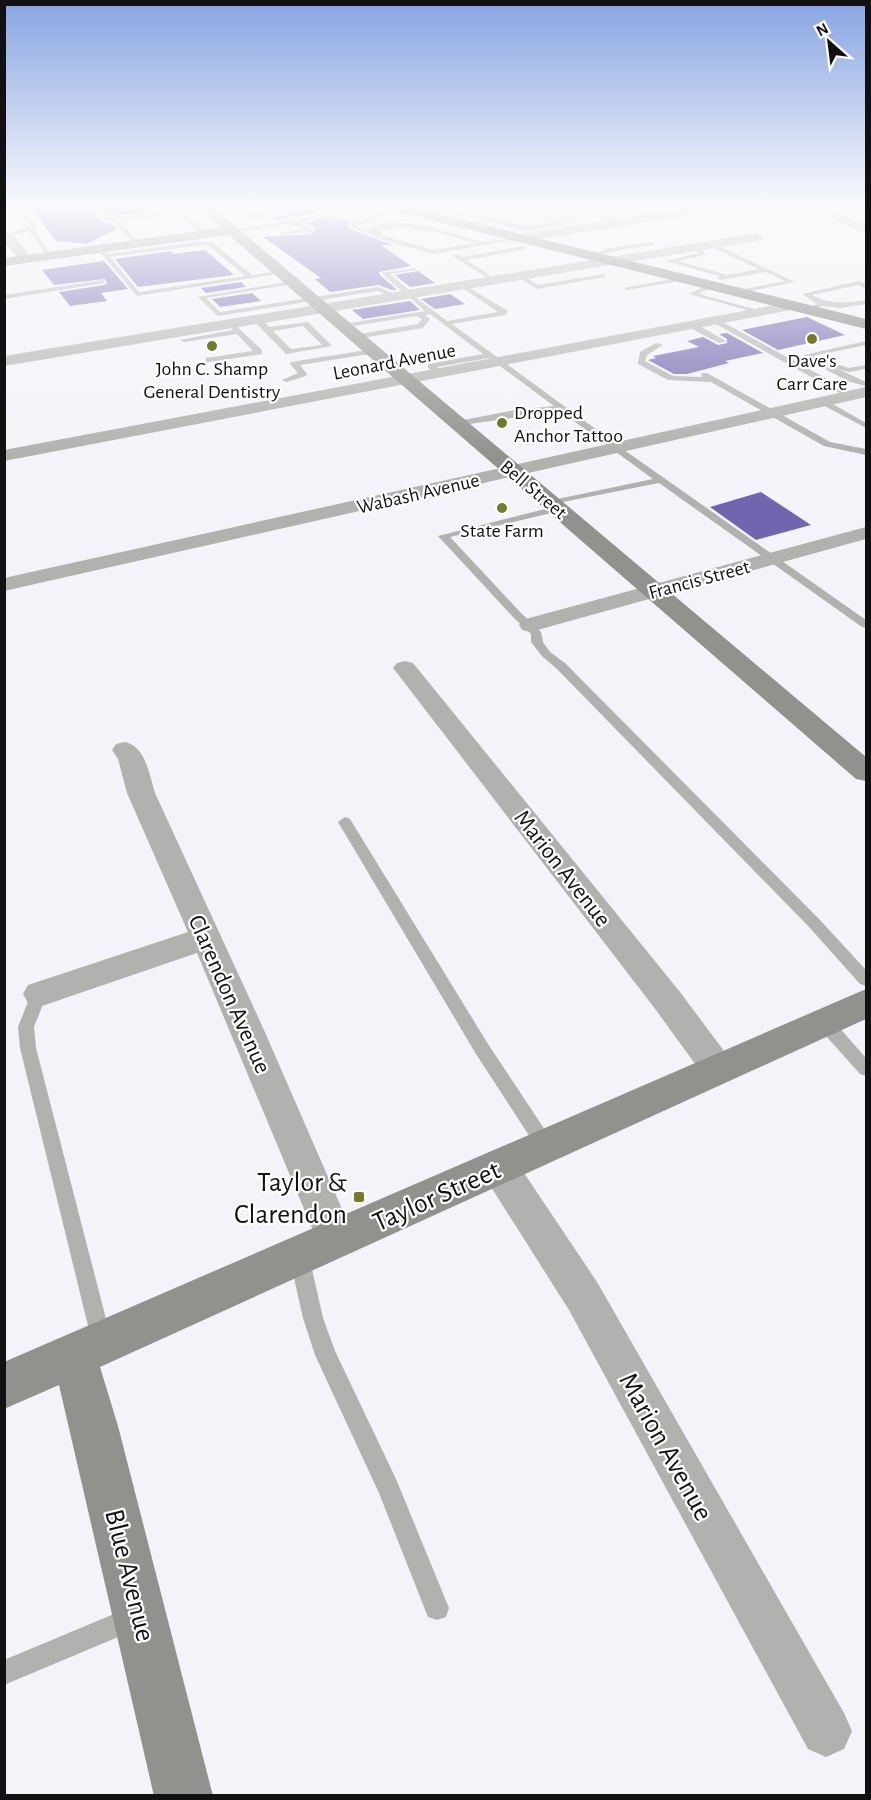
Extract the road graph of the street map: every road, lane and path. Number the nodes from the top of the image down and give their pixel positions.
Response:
1 (57, 289) edge
2 (133, 289) edge
3 (170, 289) edge
4 (237, 289) edge
5 (300, 289) edge
6 (399, 289) edge
7 (446, 289) edge
8 (468, 289) edge
9 (694, 289) edge
10 (724, 289) edge
11 (753, 289) edge
12 (832, 289) edge
13 (736, 292) junction
14 (406, 296) junction
15 (4, 297) edge
16 (867, 302) edge
17 (317, 304) junction
18 (823, 304) junction
19 (791, 306) junction
20 (807, 310) junction
21 (430, 312) junction
22 (761, 312) junction
23 (419, 314) junction
24 (717, 321) junction
25 (862, 321) edge
26 (234, 322) junction
27 (446, 323) junction
28 (262, 325) junction
29 (693, 326) junction
30 (340, 330) junction
31 (314, 332) junction
32 (642, 335) junction
33 (184, 340) dead end
34 (722, 342) dead end
35 (867, 343) edge
36 (659, 345) junction
37 (668, 350) dead end
38 (373, 351) junction
39 (817, 353) junction
40 (496, 359) junction
41 (209, 360) dead end
42 (4, 361) edge
43 (867, 367) edge
44 (862, 373) edge
45 (840, 374) junction
46 (704, 375) dead end
47 (286, 380) dead end
48 (406, 380) junction
49 (713, 380) junction
50 (863, 389) edge
51 (824, 402) junction
52 (562, 408) junction
53 (771, 412) junction
54 (458, 424) junction
55 (867, 426) edge
56 (616, 448) junction
57 (867, 452) edge
58 (4, 456) edge
59 (514, 471) junction
60 (660, 480) junction
61 (554, 506) junction
62 (867, 533) edge
63 (773, 560) junction
64 (4, 585) edge
65 (653, 591) junction
66 (530, 625) junction
67 (867, 625) edge
68 (405, 668) dead end
69 (125, 750) dead end
70 (867, 772) edge
71 (345, 822) dead end
72 (205, 938) junction
73 (867, 980) edge
74 (39, 994) joint
75 (867, 1003) edge
76 (824, 1022) junction
77 (718, 1069) junction
78 (867, 1069) edge
79 (545, 1145) junction
80 (499, 1167) junction
81 (336, 1239) junction
82 (298, 1256) junction
83 (88, 1350) junction
84 (4, 1386) edge
85 (438, 1608) dead end
86 (141, 1614) junction
87 (4, 1673) edge
88 (826, 1731) dead end
89 (184, 1796) edge

1 - 15 lane
2 - 3 lane
4 - 26 lane
5 - 17 street, Bell Street
6 - 14 lane
7 - 14 street
8 - 27 lane
9 - 22 lane
10 - 13 main road
11 - 13 lane
12 - 18 lane
13 - 19 main road
14 - 17 street
14 - 21 lane
16 - 18 lane
17 - 26 lane
17 - 28 street
17 - 30 street, Bell Street
18 - 20 lane
19 - 20 main road
19 - 22 street, Leonard Avenue
20 - 25 main road
21 - 23 lane
21 - 27 lane
22 - 24 street, Leonard Avenue
23 - 30 lane
23 - 30 lane
24 - 29 street, Leonard Avenue
24 - 50 lane
26 - 28 street
26 - 33 lane
26 - 41 lane
26 - 42 street
27 - 40 lane
28 - 31 lane
28 - 31 lane
29 - 32 street, Leonard Avenue
29 - 34 lane
30 - 31 lane
30 - 38 street, Bell Street
32 - 36 lane
32 - 40 street, Leonard Avenue
35 - 39 lane
36 - 37 lane
36 - 49 lane
38 - 47 lane
38 - 48 street, Bell Street
39 - 43 lane
39 - 45 lane
40 - 48 street, Leonard Avenue
40 - 52 lane
44 - 45 lane
44 - 50 lane
45 - 50 lane
46 - 49 lane
48 - 54 street, Bell Street
48 - 58 street, Leonard Avenue
49 - 53 lane
50 - 51 street, Wabash Avenue
51 - 53 street, Wabash Avenue
51 - 55 lane
52 - 54 lane
52 - 56 lane
53 - 56 street, Wabash Avenue
53 - 57 lane
54 - 59 street, Bell Street
56 - 59 street, Wabash Avenue
56 - 60 lane
59 - 61 street, Bell Street
59 - 64 street, Wabash Avenue
60 - 61 lane
60 - 63 lane
61 - 65 street, Bell Street
61 - 66 lane
62 - 63 street, Francis Street
63 - 65 street, Francis Street
63 - 67 lane
65 - 66 street, Francis Street
65 - 70 street, Bell Street
66 - 73 lane
68 - 77 street, Marion Avenue
69 - 72 street, Clarendon Avenue
71 - 79 lane
72 - 74 street
72 - 81 street, Clarendon Avenue
74 - 83 lane
75 - 76 street, Taylor Street
76 - 77 street, Taylor Street
76 - 78 lane
77 - 79 street, Taylor Street
79 - 80 street, Taylor Street
80 - 81 street, Taylor Street
80 - 88 street, Marion Avenue
81 - 82 street, Taylor Street
82 - 83 street, Taylor Street
82 - 85 lane
83 - 84 street, Taylor Street
83 - 86 street, Blue Avenue
86 - 87 lane
86 - 89 street, Blue Avenue

